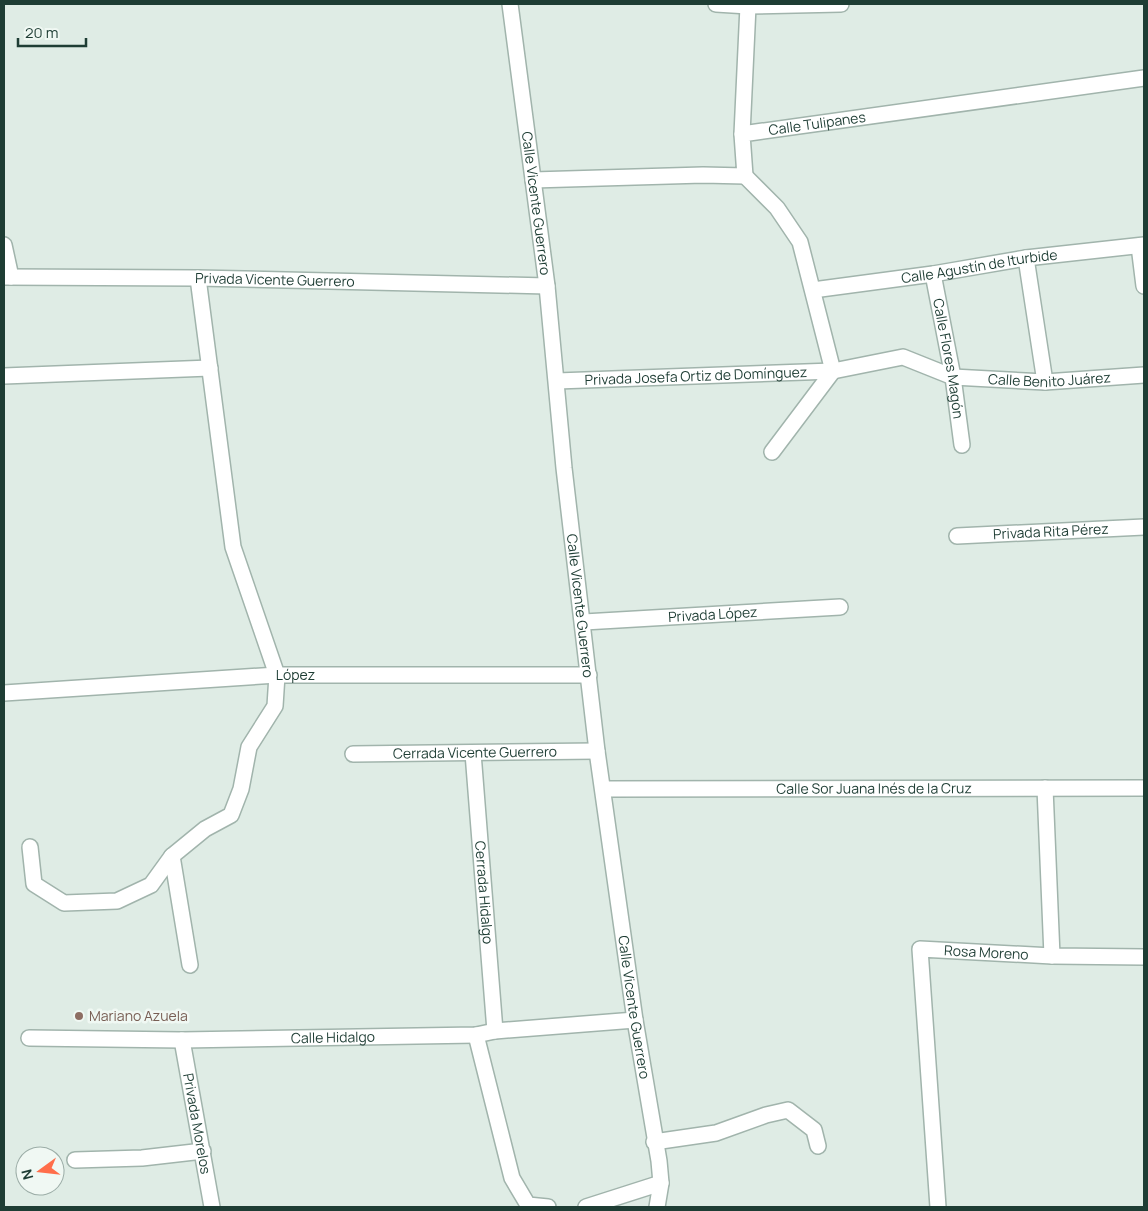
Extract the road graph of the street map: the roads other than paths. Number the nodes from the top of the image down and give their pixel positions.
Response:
1 (510, 4) edge
2 (716, 4) edge
3 (842, 4) edge
4 (748, 6) junction
5 (1144, 78) edge
6 (742, 134) junction
7 (745, 176) junction
8 (534, 180) junction
9 (4, 245) edge
10 (1141, 245) edge
11 (1026, 258) junction
12 (933, 274) junction
13 (8, 277) edge
14 (198, 278) junction
15 (548, 286) junction
16 (1144, 286) edge
17 (813, 290) junction
18 (210, 368) junction
19 (833, 371) junction
20 (1144, 375) edge
21 (4, 376) edge
22 (953, 378) junction
23 (557, 381) junction
24 (1045, 382) junction
25 (962, 445) dead end
26 (772, 452) dead end
27 (1144, 527) edge
28 (957, 536) dead end
29 (840, 607) dead end
30 (584, 622) junction
31 (277, 675) junction
32 (589, 675) junction
33 (4, 693) edge
34 (597, 751) junction
35 (473, 753) junction
36 (353, 754) dead end
37 (1045, 788) junction
38 (1144, 788) edge
39 (603, 789) junction
40 (30, 847) dead end
41 (172, 856) junction
42 (1052, 956) junction
43 (1144, 957) edge
44 (190, 965) dead end
45 (635, 1020) junction
46 (495, 1031) junction
47 (476, 1035) junction
48 (29, 1038) dead end
49 (182, 1040) junction
50 (654, 1142) junction
51 (818, 1146) dead end
52 (204, 1151) junction
53 (75, 1160) dead end
54 (661, 1183) junction
55 (212, 1207) edge
56 (548, 1207) edge
57 (586, 1207) edge
58 (657, 1207) edge
59 (938, 1207) edge

1 - 8 street, Calle Vicente Guerrero
2 - 4 street
3 - 4 street
4 - 6 street
5 - 6 street, Calle Tulipanes
6 - 7 street
7 - 8 street
7 - 17 street
8 - 15 street, Calle Vicente Guerrero
9 - 13 street
10 - 11 street, Calle Agustín de Iturbide
10 - 16 street
11 - 12 street, Calle Agustín de Iturbide
11 - 24 street
12 - 17 street, Calle Agustín de Iturbide
12 - 22 street, Calle Flores Magón
13 - 14 street, Privada Vicente Guerrero
14 - 15 street, Privada Vicente Guerrero
14 - 18 street
15 - 23 street, Calle Vicente Guerrero
17 - 19 street
18 - 21 street
18 - 31 street
19 - 22 street, Privada Josefa Ortiz de Domínguez
19 - 23 street, Privada Josefa Ortiz de Domínguez
19 - 26 street
20 - 24 street, Calle Benito Juárez
22 - 24 street, Calle Benito Juárez
22 - 25 street, Calle Flores Magón
23 - 30 street, Calle Vicente Guerrero
27 - 28 street, Privada Rita Pérez
29 - 30 street, Privada López
30 - 32 street, Calle Vicente Guerrero
31 - 32 street, López
31 - 33 street, López
31 - 41 street
32 - 34 street, Calle Vicente Guerrero
34 - 35 street, Cerrada Vicente Guerrero
34 - 39 street, Calle Vicente Guerrero
35 - 36 street, Cerrada Vicente Guerrero
35 - 46 street, Cerrada Hidalgo
37 - 38 street, Calle Sor Juana Inés de la Cruz
37 - 39 street, Calle Sor Juana Inés de la Cruz
37 - 42 street
39 - 45 street, Calle Vicente Guerrero
40 - 41 street
41 - 44 street
42 - 43 street, Rosa Moreno
42 - 59 street, Rosa Moreno
45 - 46 street, Calle Hidalgo
45 - 50 street, Calle Vicente Guerrero
46 - 47 street, Calle Hidalgo
47 - 49 street, Calle Hidalgo
47 - 56 street
48 - 49 street, Calle Hidalgo
49 - 52 street, Privada Morelos
50 - 51 street
50 - 54 street, Calle Vicente Guerrero
52 - 53 street
52 - 55 street, Privada Morelos
54 - 57 street
54 - 58 street, Calle Vicente Guerrero

